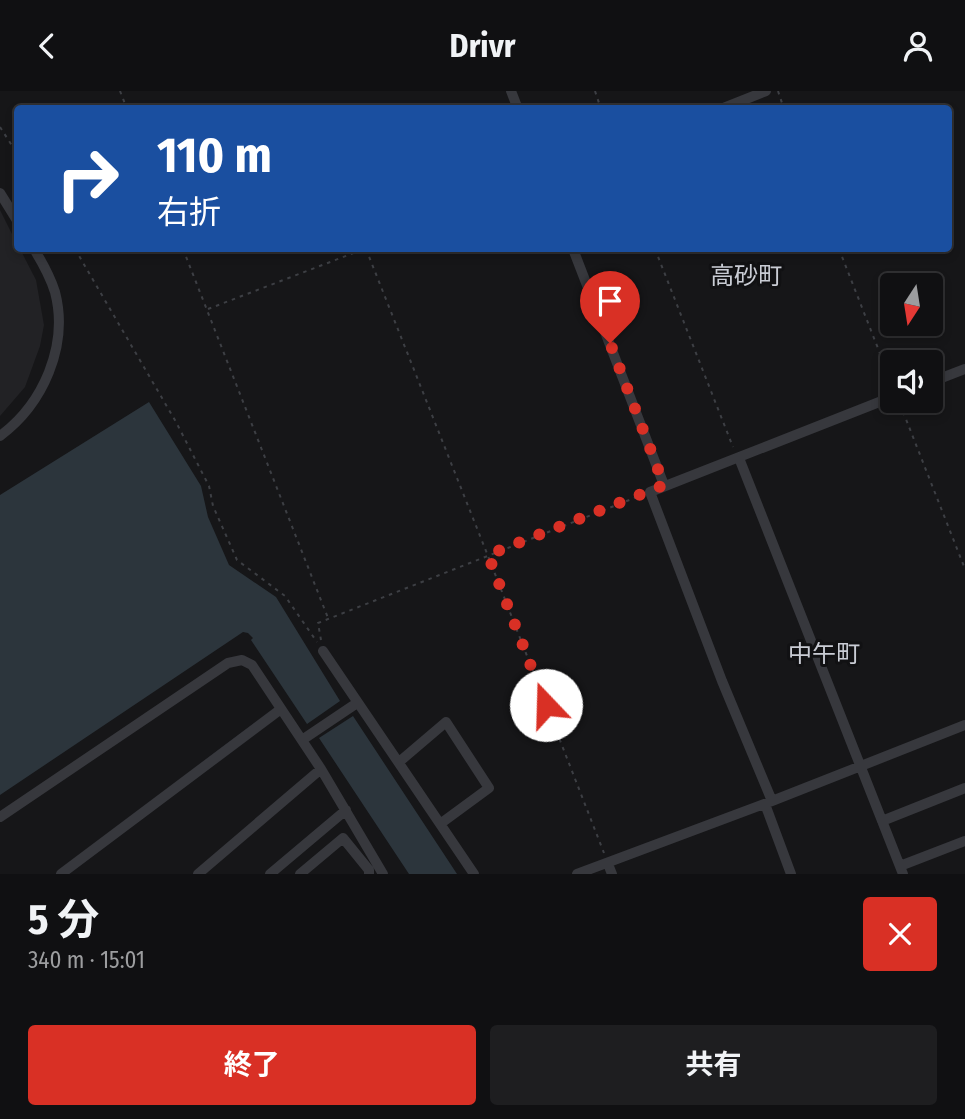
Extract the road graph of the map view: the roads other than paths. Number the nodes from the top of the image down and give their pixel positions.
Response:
1 (766, 91) edge
2 (731, 105) edge
3 (0, 193) edge
4 (14, 216) edge
5 (36, 252) edge
6 (574, 252) edge
7 (965, 369) edge
8 (943, 377) edge
9 (880, 402) edge
10 (0, 436) edge
11 (738, 458) junction
12 (664, 485) junction
13 (323, 651) road end
14 (357, 703) junction
15 (281, 709) junction
16 (965, 725) edge
17 (302, 740) junction
18 (399, 762) junction
19 (860, 766) junction
20 (321, 769) junction
21 (965, 788) edge
22 (768, 803) junction
23 (346, 810) junction
24 (0, 817) edge
25 (882, 821) junction
26 (440, 824) junction
27 (965, 841) edge
28 (308, 842) junction
29 (321, 857) junction
30 (610, 869) edge
31 (902, 870) edge
32 (61, 874) edge
33 (198, 874) edge
34 (270, 874) edge
35 (300, 874) edge
36 (369, 874) edge
37 (383, 874) edge
38 (474, 874) edge
39 (577, 874) edge
40 (791, 874) edge

1 - 2 street
3 - 4 street
5 - 10 street
6 - 12 street
7 - 8 street
9 - 11 street
11 - 12 street
11 - 19 street
12 - 22 street
13 - 14 street
14 - 17 street
14 - 18 street
15 - 17 street
15 - 24 street
15 - 32 street
16 - 19 street
17 - 20 street
18 - 26 street
18 - 26 street
19 - 22 street
19 - 25 street
20 - 23 street
20 - 33 street
21 - 25 street
22 - 30 street
22 - 40 street
23 - 28 street
23 - 37 street
25 - 31 street
26 - 38 street
27 - 31 street
28 - 29 street
28 - 34 street
29 - 35 street
29 - 36 street
30 - 39 street

